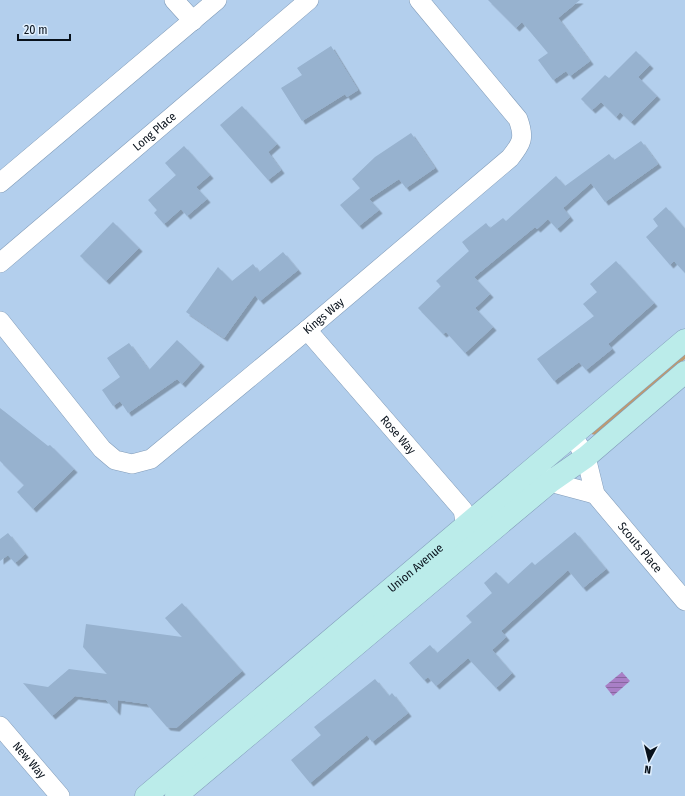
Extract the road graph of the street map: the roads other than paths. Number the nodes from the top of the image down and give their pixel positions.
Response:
1 (174, 0) edge
2 (218, 0) edge
3 (308, 0) edge
4 (419, 0) edge
5 (192, 21) junction
6 (0, 182) edge
7 (0, 263) edge
8 (0, 321) edge
9 (307, 330) junction
10 (685, 340) edge
11 (685, 372) edge
12 (572, 435) junction
13 (586, 457) junction
14 (536, 466) junction
15 (550, 482) junction
16 (595, 494) junction
17 (466, 526) junction
18 (471, 549) junction
19 (685, 601) edge
20 (0, 726) edge
21 (177, 790) edge
22 (61, 795) edge
23 (146, 796) edge

1 - 5 street
2 - 5 street
3 - 7 street, Long Place
4 - 9 street, Kings Way
5 - 6 street
8 - 9 street, Kings Way
9 - 17 street, Rose Way
10 - 12 street, Union Avenue
11 - 13 street, Union Avenue
12 - 13 street, Scouts Place
12 - 14 street, Union Avenue
13 - 15 street, Union Avenue
13 - 16 street, Scouts Place
14 - 15 street
14 - 17 street, Union Avenue
15 - 16 street
15 - 18 street, Union Avenue
16 - 19 street, Scouts Place
17 - 18 street, Rose Way
17 - 21 street, Union Avenue
18 - 21 street, Union Avenue
20 - 22 street, New Way
21 - 23 street, Union Avenue

